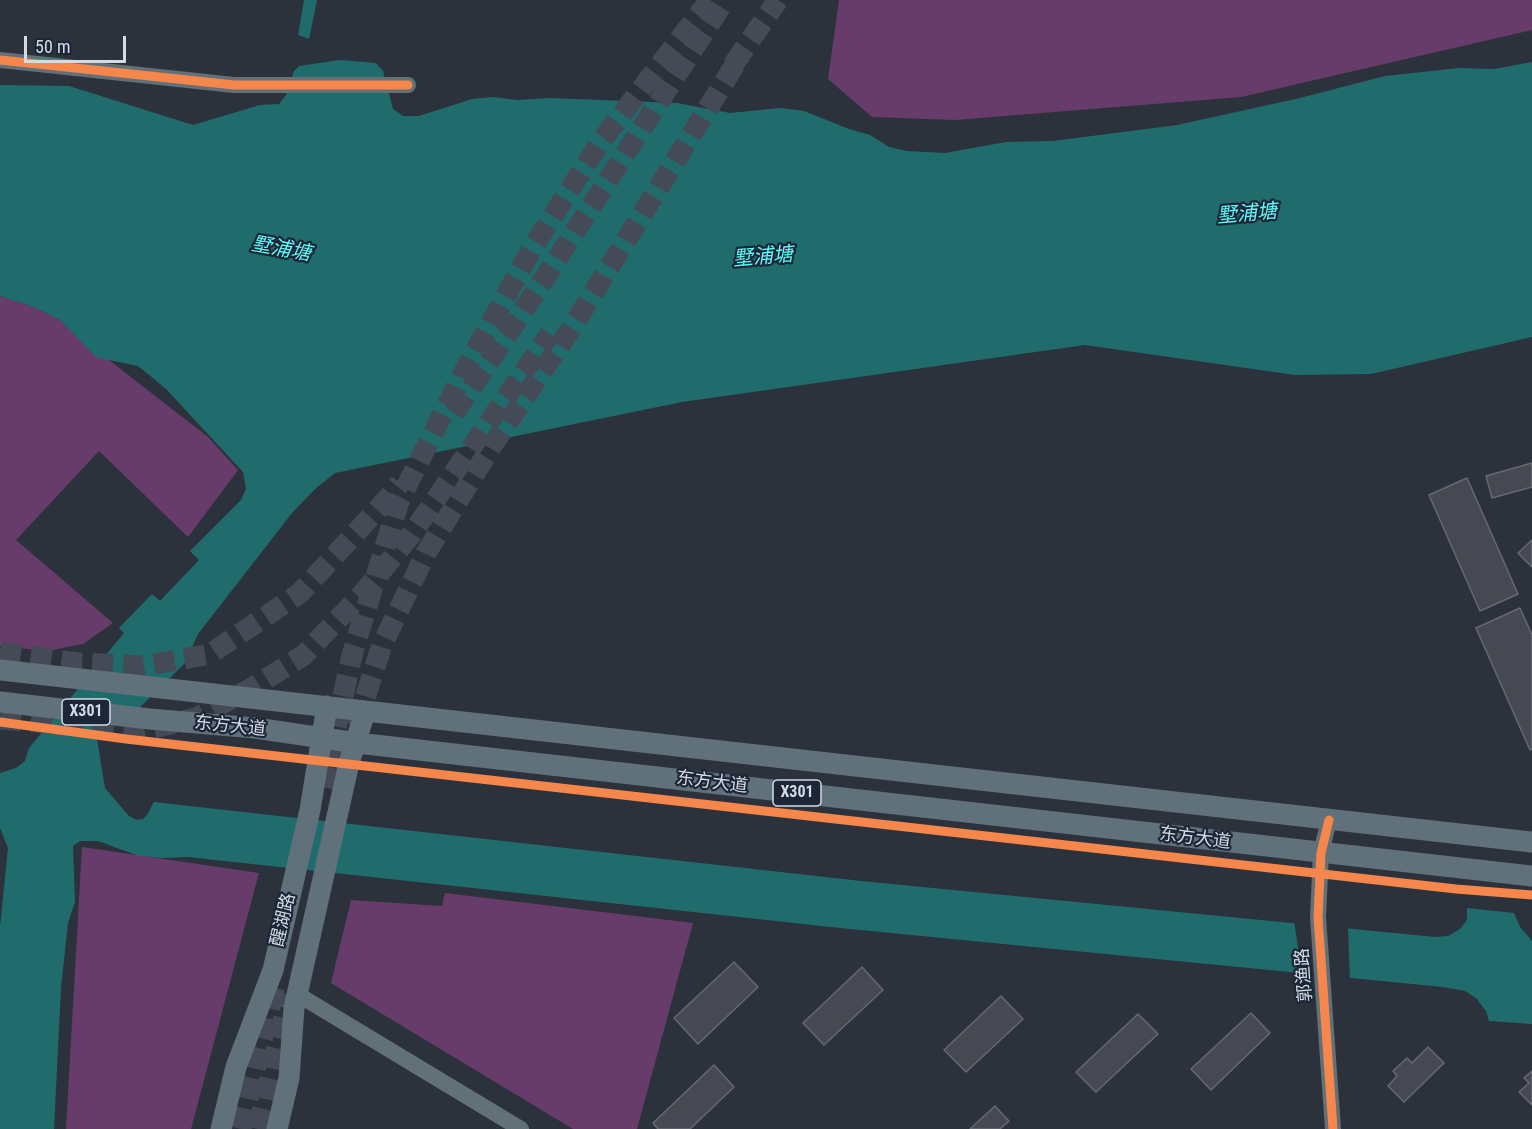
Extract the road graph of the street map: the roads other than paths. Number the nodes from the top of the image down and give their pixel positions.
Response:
1 (0, 60) edge
2 (404, 86) dead end
3 (0, 670) edge
4 (0, 702) edge
5 (327, 706) junction
6 (365, 712) junction
7 (322, 738) junction
8 (357, 742) junction
9 (1329, 820) junction
10 (1532, 842) edge
11 (1321, 853) junction
12 (1532, 876) edge
13 (297, 994) junction
14 (221, 1129) edge
15 (277, 1129) edge
16 (521, 1129) edge
17 (1333, 1129) edge

1 - 2 street
3 - 5 main road, 东方大道 / X301
4 - 7 main road, 东方大道 / X301
5 - 6 main road, 东方大道 / X301
5 - 7 main road, 醒湖路
6 - 8 main road, 醒湖路
6 - 9 main road, 东方大道 / X301
7 - 8 main road, 东方大道 / X301
7 - 14 main road, 醒湖路
8 - 11 main road, 东方大道 / X301
8 - 13 main road, 醒湖路
9 - 10 main road, 东方大道 / X301
9 - 11 street, 郭渔路
11 - 12 main road, 东方大道 / X301
11 - 17 street, 郭渔路
13 - 15 main road, 醒湖路
13 - 16 street

